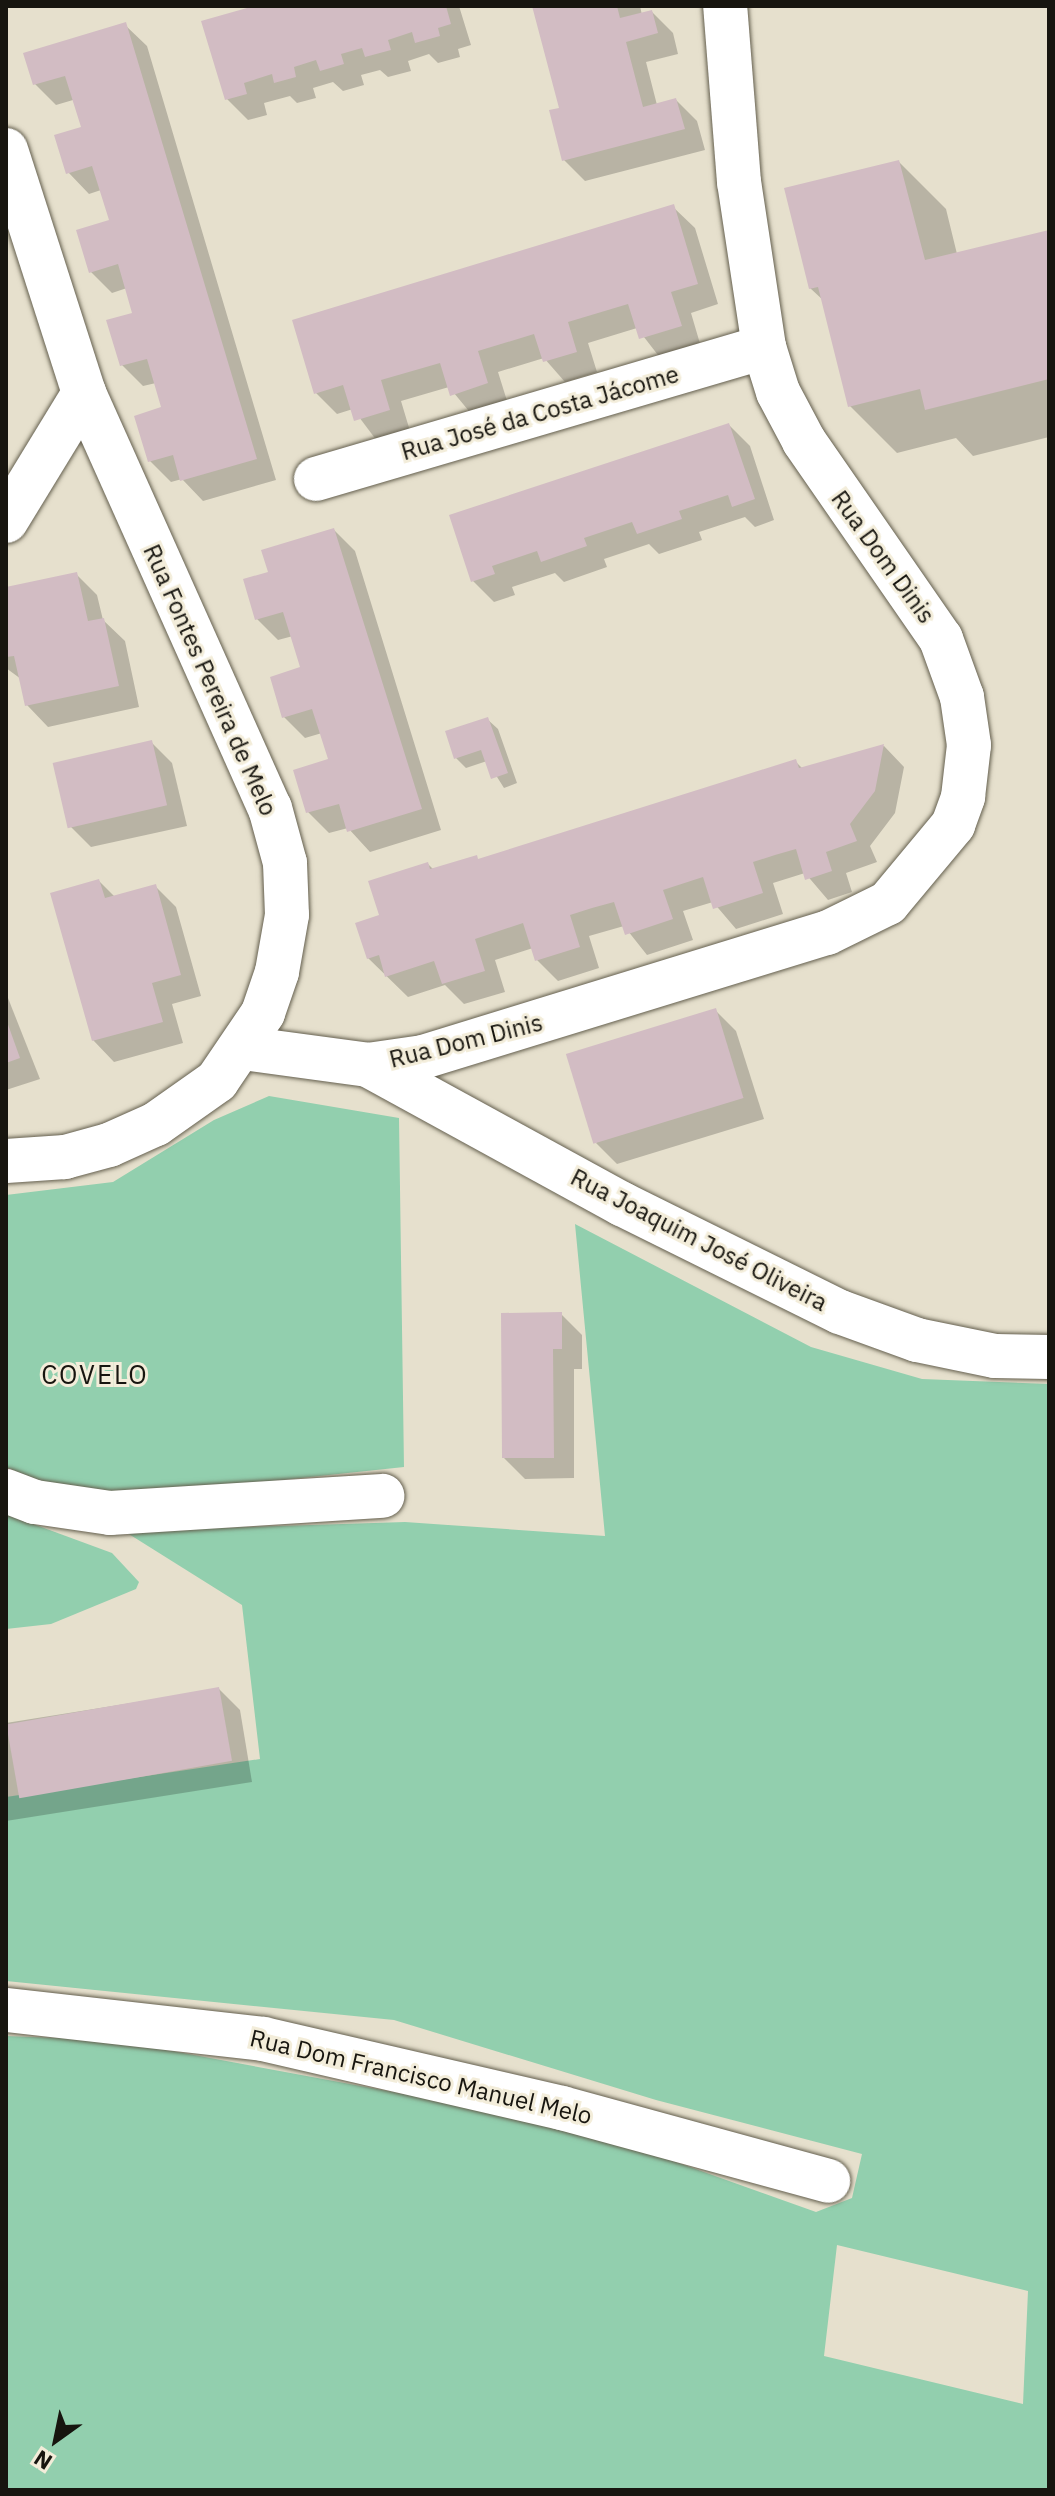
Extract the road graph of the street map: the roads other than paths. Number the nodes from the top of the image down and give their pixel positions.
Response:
1 (725, 6) edge
2 (6, 150) edge
3 (764, 347) junction
4 (84, 393) junction
5 (316, 479) dead end
6 (6, 521) edge
7 (243, 1048) junction
8 (368, 1065) junction
9 (6, 1161) edge
10 (1049, 1357) edge
11 (6, 1491) edge
12 (382, 1496) dead end
13 (6, 2010) edge
14 (828, 2181) dead end

1 - 3 street, Rua Dom Dinis
2 - 4 street, Rua Fontes Pereira de Melo
3 - 5 street, Rua José da Costa Jácome
3 - 8 street, Rua Dom Dinis
4 - 6 street
4 - 7 street, Rua Fontes Pereira de Melo
7 - 8 street, Rua Dom Dinis
7 - 9 street, Rua Fontes Pereira de Melo
8 - 10 street, Rua Joaquim José Oliveira
11 - 12 street
13 - 14 street, Rua Dom Francisco Manuel Melo

